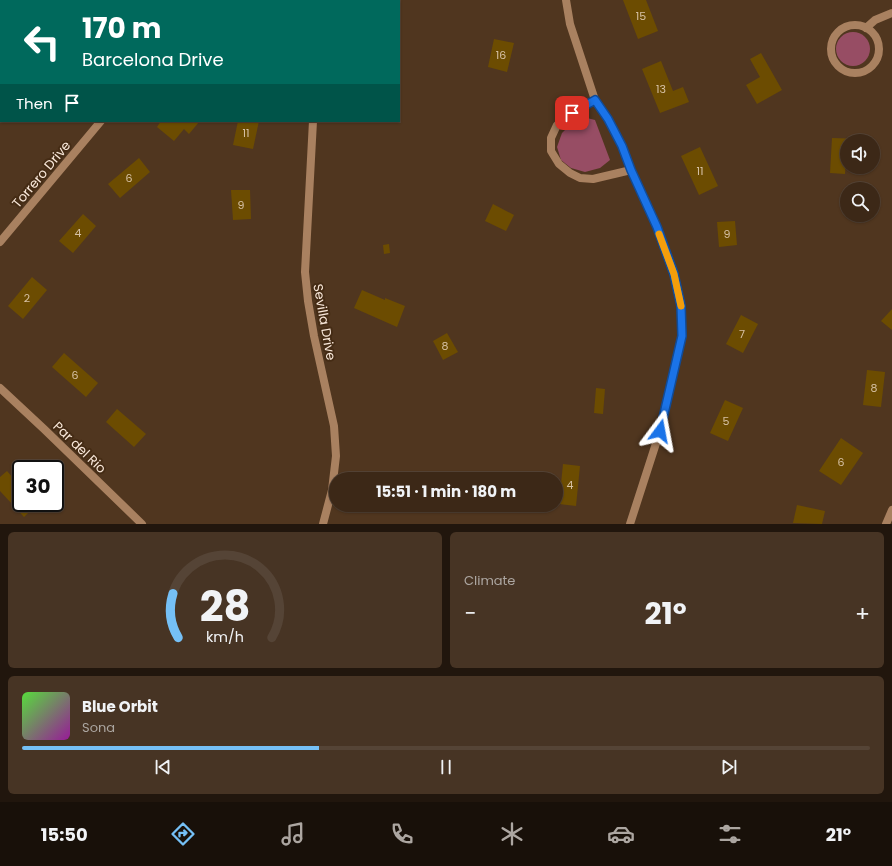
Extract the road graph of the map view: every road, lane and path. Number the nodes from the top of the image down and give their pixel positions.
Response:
1 (566, 0) edge
2 (892, 13) edge
3 (866, 28) junction
4 (595, 100) junction
5 (100, 122) edge
6 (313, 122) edge
7 (631, 170) junction
8 (0, 242) edge
9 (0, 388) edge
10 (892, 510) edge
11 (142, 524) edge
12 (323, 524) edge
13 (630, 524) edge
14 (886, 524) edge

1 - 4 street
2 - 3 street
3 - 3 street
4 - 7 street
4 - 7 street
5 - 8 street, Torrero Drive
6 - 12 street, Sevilla Drive
7 - 13 street
9 - 11 street, Par del Rio
10 - 14 street

